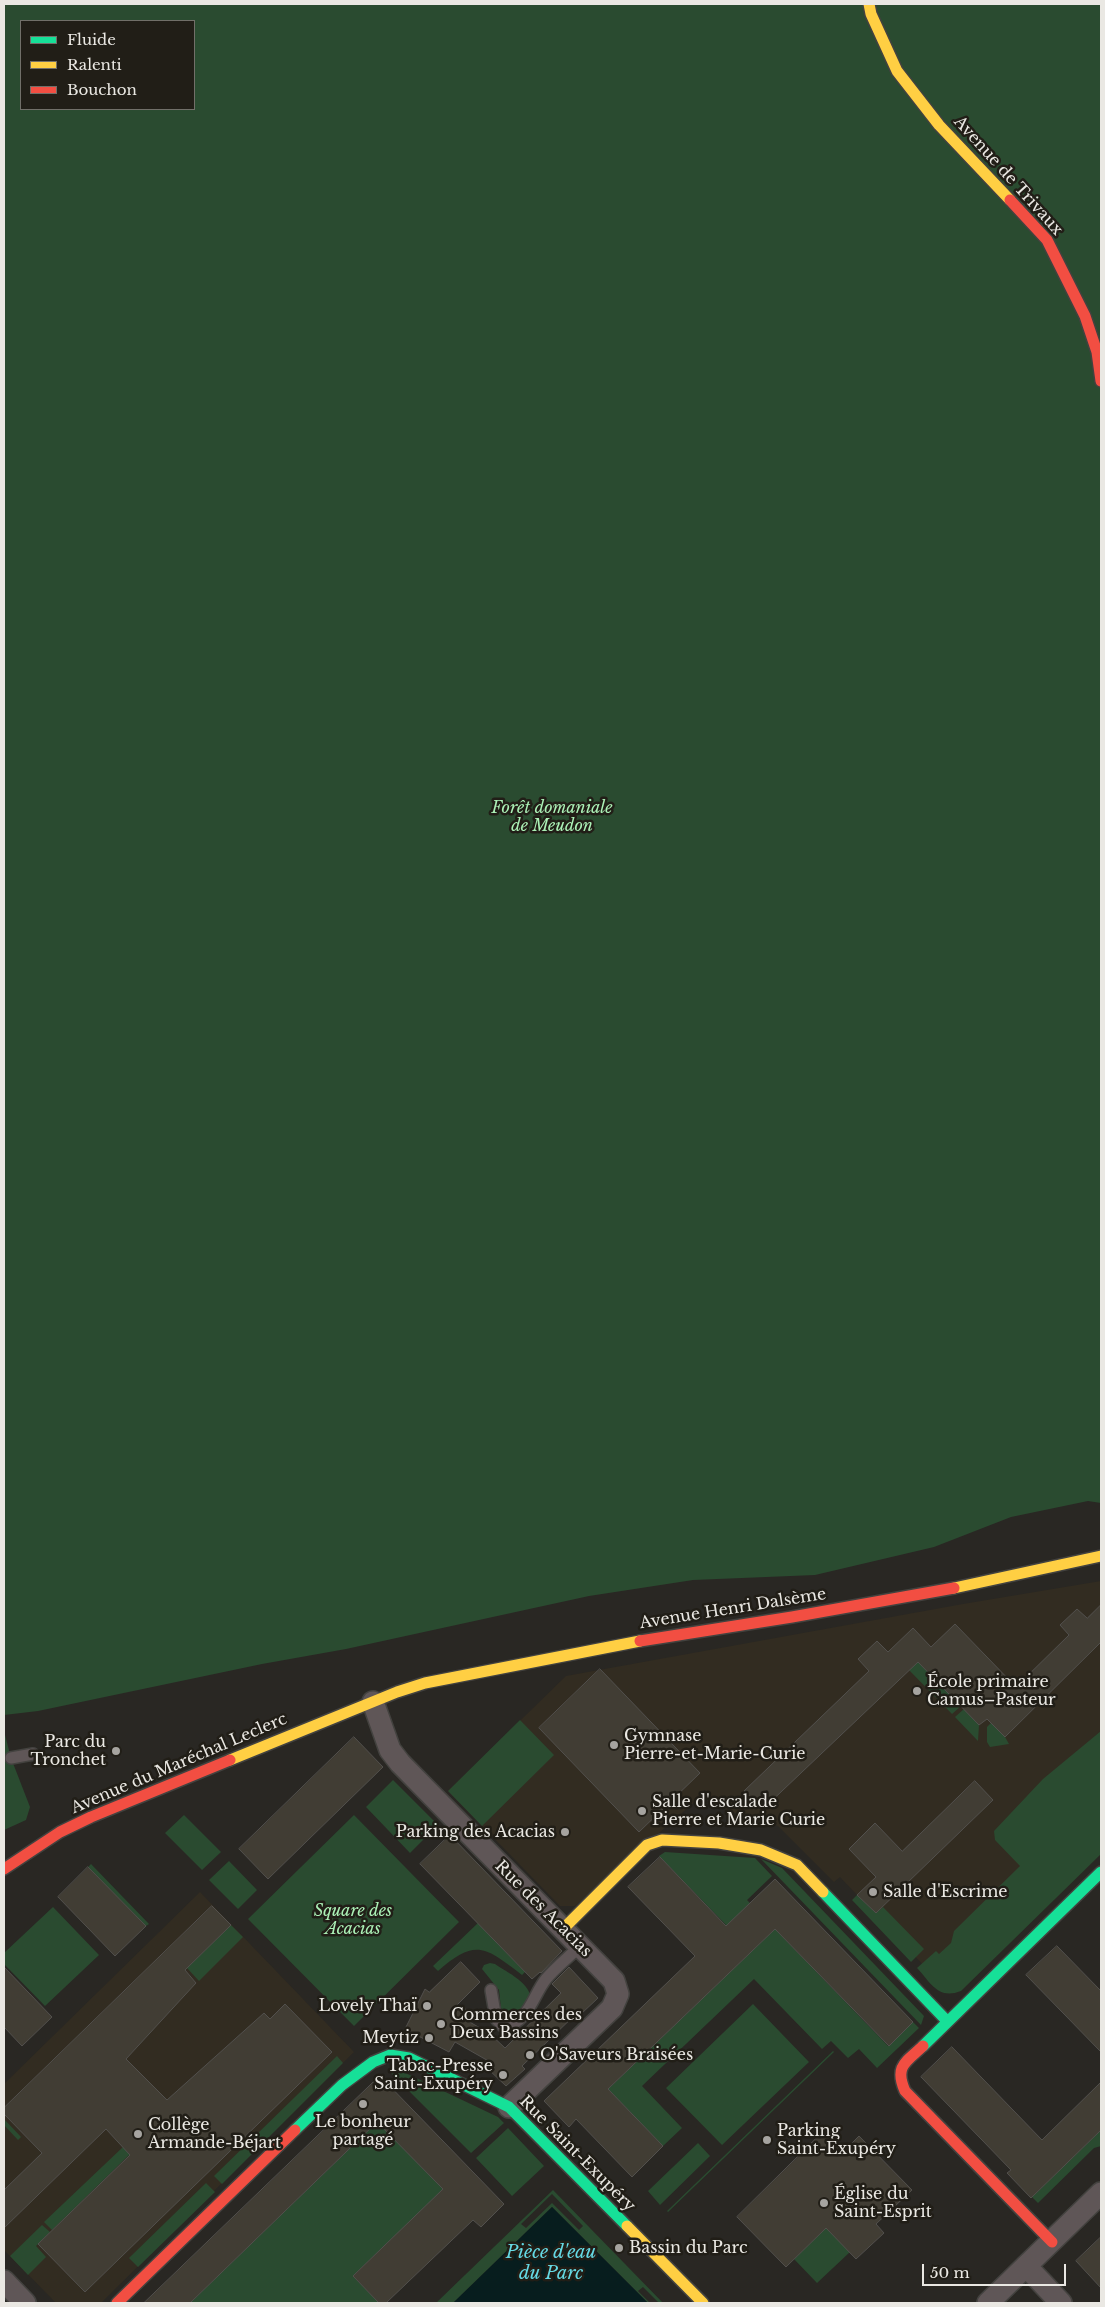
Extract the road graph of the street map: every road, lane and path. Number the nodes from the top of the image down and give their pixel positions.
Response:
1 (869, 4) edge
2 (1101, 381) edge
3 (1101, 1556) edge
4 (372, 1702) junction
5 (33, 1754) dead end
6 (11, 1758) dead end
7 (4, 1869) edge
8 (1101, 1872) edge
9 (563, 1929) junction
10 (580, 1946) junction
11 (491, 1990) dead end
12 (946, 2020) junction
13 (509, 2107) junction
14 (1101, 2193) edge
15 (1052, 2242) junction
16 (1026, 2266) junction
17 (4, 2281) edge
18 (25, 2303) edge
19 (117, 2303) edge
20 (702, 2303) edge
21 (988, 2303) edge
22 (1061, 2303) edge

1 - 2 street, Avenue de Trivaux
3 - 4 street, Avenue Henri Dalsème
4 - 7 street, Avenue du Maréchal Leclerc
4 - 9 street, Rue des Acacias
5 - 6 lane
8 - 12 street
9 - 10 street, Rue des Acacias
9 - 12 street
10 - 11 lane
10 - 13 street, Rue des Acacias
12 - 15 street
13 - 19 street, Rue Saint-Exupéry
13 - 20 street, Rue Saint-Exupéry
14 - 15 street
15 - 16 street
16 - 21 street
16 - 22 street
17 - 18 street

